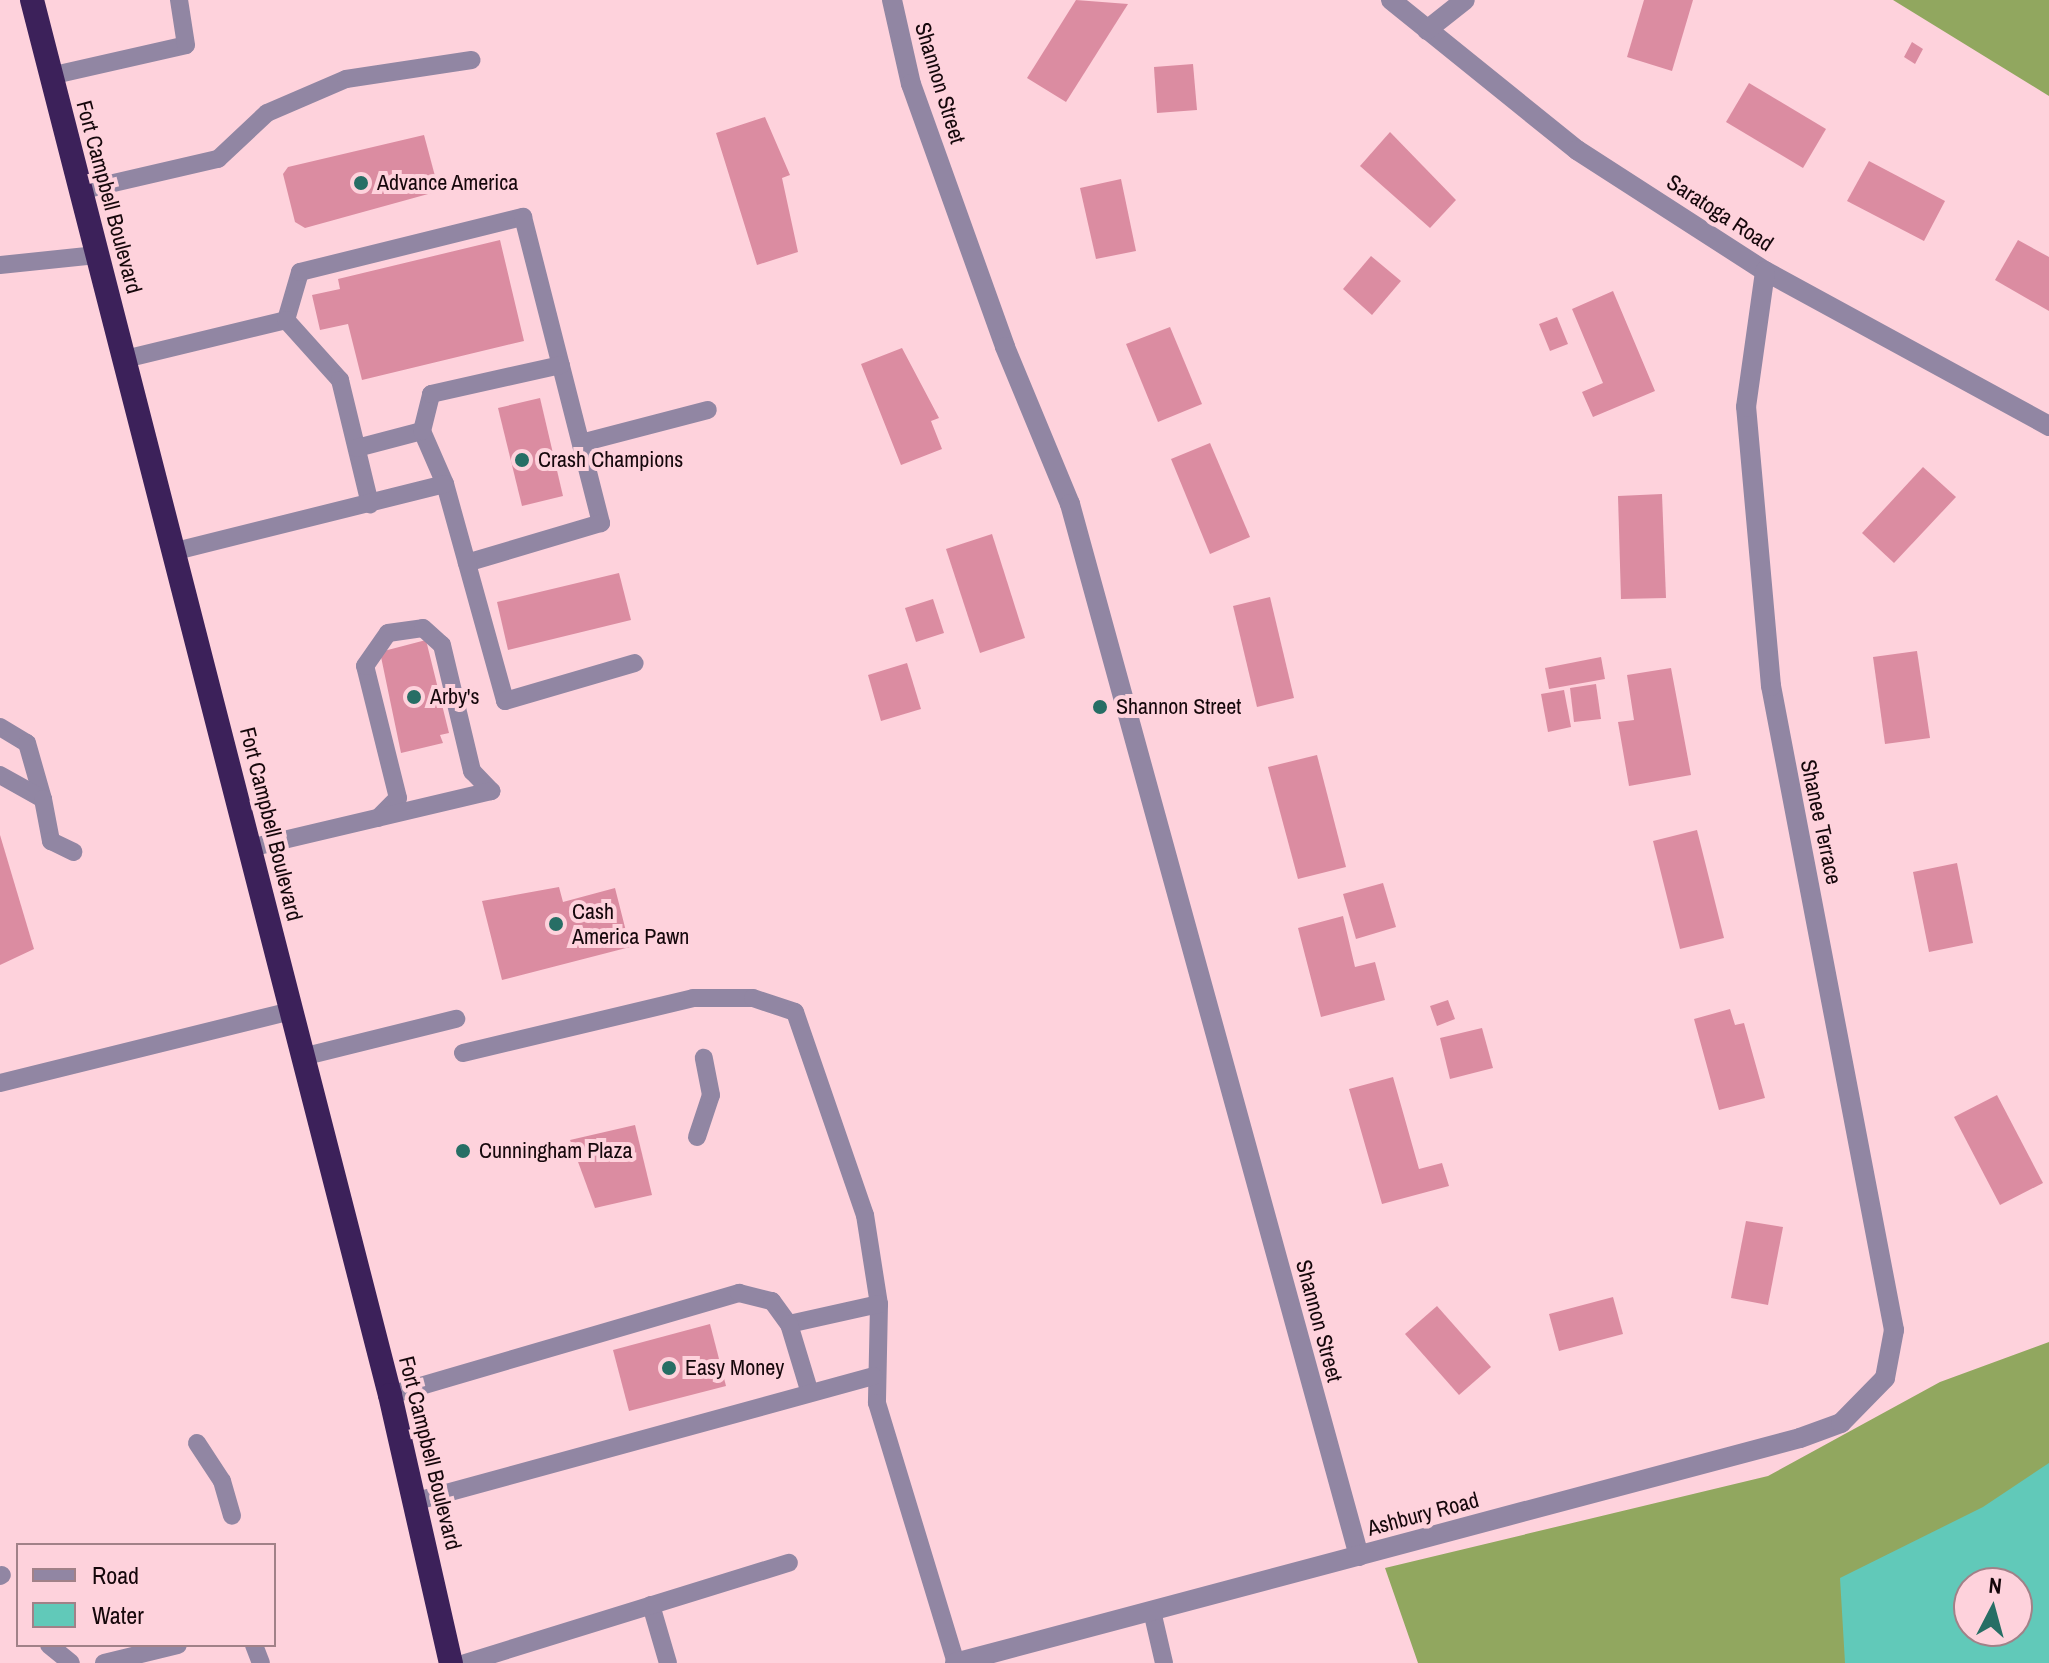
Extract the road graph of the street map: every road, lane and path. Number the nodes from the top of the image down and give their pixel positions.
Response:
1 (32, 0) edge
2 (179, 0) edge
3 (892, 0) edge
4 (1391, 0) edge
5 (1465, 0) edge
6 (1427, 30) junction
7 (472, 60) dead end
8 (50, 76) junction
9 (79, 191) junction
10 (96, 255) junction
11 (0, 265) edge
12 (1765, 271) junction
13 (286, 320) junction
14 (125, 359) junction
15 (561, 365) junction
16 (708, 410) dead end
17 (2049, 426) edge
18 (422, 431) junction
19 (581, 443) junction
20 (357, 448) junction
21 (445, 484) junction
22 (370, 504) junction
23 (176, 551) junction
24 (467, 563) junction
25 (635, 663) dead end
26 (0, 727) edge
27 (0, 775) edge
28 (43, 799) junction
29 (378, 818) junction
30 (250, 848) junction
31 (74, 852) dead end
32 (291, 1011) junction
33 (456, 1019) dead end
34 (463, 1053) dead end
35 (302, 1057) junction
36 (704, 1058) dead end
37 (0, 1083) edge
38 (697, 1137) dead end
39 (879, 1304) junction
40 (789, 1324) junction
41 (873, 1376) junction
42 (1885, 1378) joint
43 (809, 1390) junction
44 (390, 1395) junction
45 (197, 1443) dead end
46 (417, 1501) junction
47 (232, 1516) dead end
48 (1359, 1556) junction
49 (789, 1563) dead end
50 (651, 1605) junction
51 (1152, 1611) junction
52 (51, 1647) edge
53 (170, 1647) edge
54 (71, 1663) edge
55 (104, 1663) edge
56 (451, 1663) edge
57 (465, 1663) edge
58 (668, 1663) edge
59 (956, 1663) edge
60 (1164, 1663) edge

1 - 8 highway, Fort Campbell Boulevard
2 - 8 lane
3 - 48 street, Shannon Street
4 - 6 street, Saratoga Road
5 - 6 street
6 - 12 street, Saratoga Road
7 - 9 lane
8 - 9 highway, Fort Campbell Boulevard
9 - 10 highway, Fort Campbell Boulevard
10 - 11 lane
10 - 14 highway, Fort Campbell Boulevard
12 - 17 street, Saratoga Road
12 - 42 street, Shanee Terrace
13 - 14 lane
13 - 15 lane
13 - 20 lane
14 - 23 highway, Fort Campbell Boulevard
15 - 18 lane
15 - 19 lane
16 - 19 lane
18 - 20 lane
18 - 21 lane
19 - 24 lane
20 - 22 lane
21 - 22 lane
21 - 24 lane
22 - 23 lane
23 - 30 highway, Fort Campbell Boulevard
24 - 25 lane
26 - 28 lane
27 - 28 lane
28 - 31 lane
29 - 29 lane
29 - 30 lane
30 - 32 highway, Fort Campbell Boulevard
32 - 35 highway, Fort Campbell Boulevard
32 - 37 lane
33 - 35 lane
34 - 39 lane
35 - 44 highway, Fort Campbell Boulevard
36 - 38 lane
39 - 40 lane
39 - 41 lane
40 - 43 lane
40 - 44 lane
41 - 43 lane
41 - 59 lane
42 - 48 street, Ashbury Road
43 - 46 lane
44 - 46 highway, Fort Campbell Boulevard
45 - 47 lane
46 - 56 highway, Fort Campbell Boulevard
48 - 51 street, Ashbury Road
49 - 50 lane
50 - 57 lane
50 - 58 lane
51 - 59 street, Ashbury Road
51 - 60 lane
52 - 54 lane
53 - 55 lane

